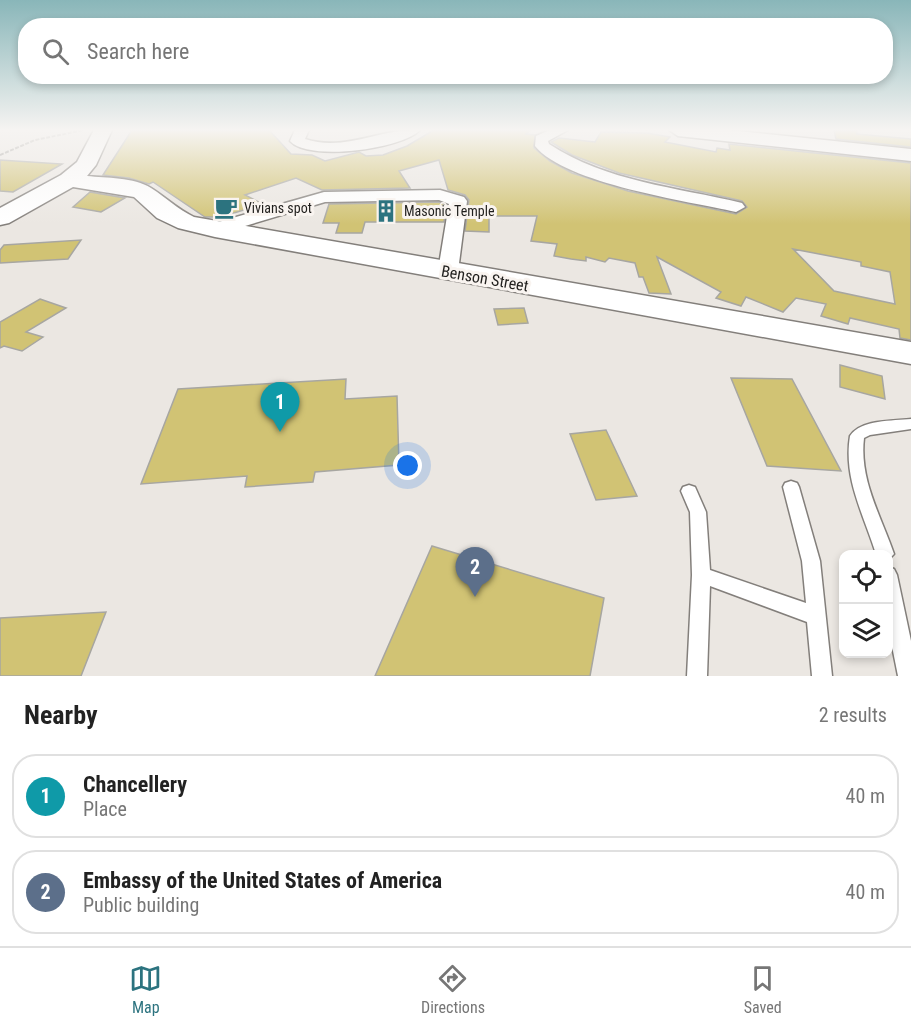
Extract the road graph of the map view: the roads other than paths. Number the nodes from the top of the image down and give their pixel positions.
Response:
1 (88, 162) edge
2 (568, 162) edge
3 (69, 180) junction
4 (736, 207) dead end
5 (0, 218) edge
6 (215, 229) junction
7 (448, 271) junction
8 (911, 353) edge
9 (911, 424) edge
10 (791, 488) dead end
11 (689, 491) dead end
12 (883, 550) edge
13 (701, 575) junction
14 (893, 599) edge
15 (817, 616) junction
16 (697, 676) edge
17 (822, 676) edge
18 (909, 676) edge

1 - 3 street
2 - 4 street
3 - 5 street
3 - 6 street, Benson Street
6 - 7 street, Benson Street
6 - 7 street
7 - 8 street, Benson Street
9 - 12 lane
10 - 15 lane
11 - 13 lane
13 - 15 lane
13 - 16 lane
14 - 18 lane
15 - 17 lane

